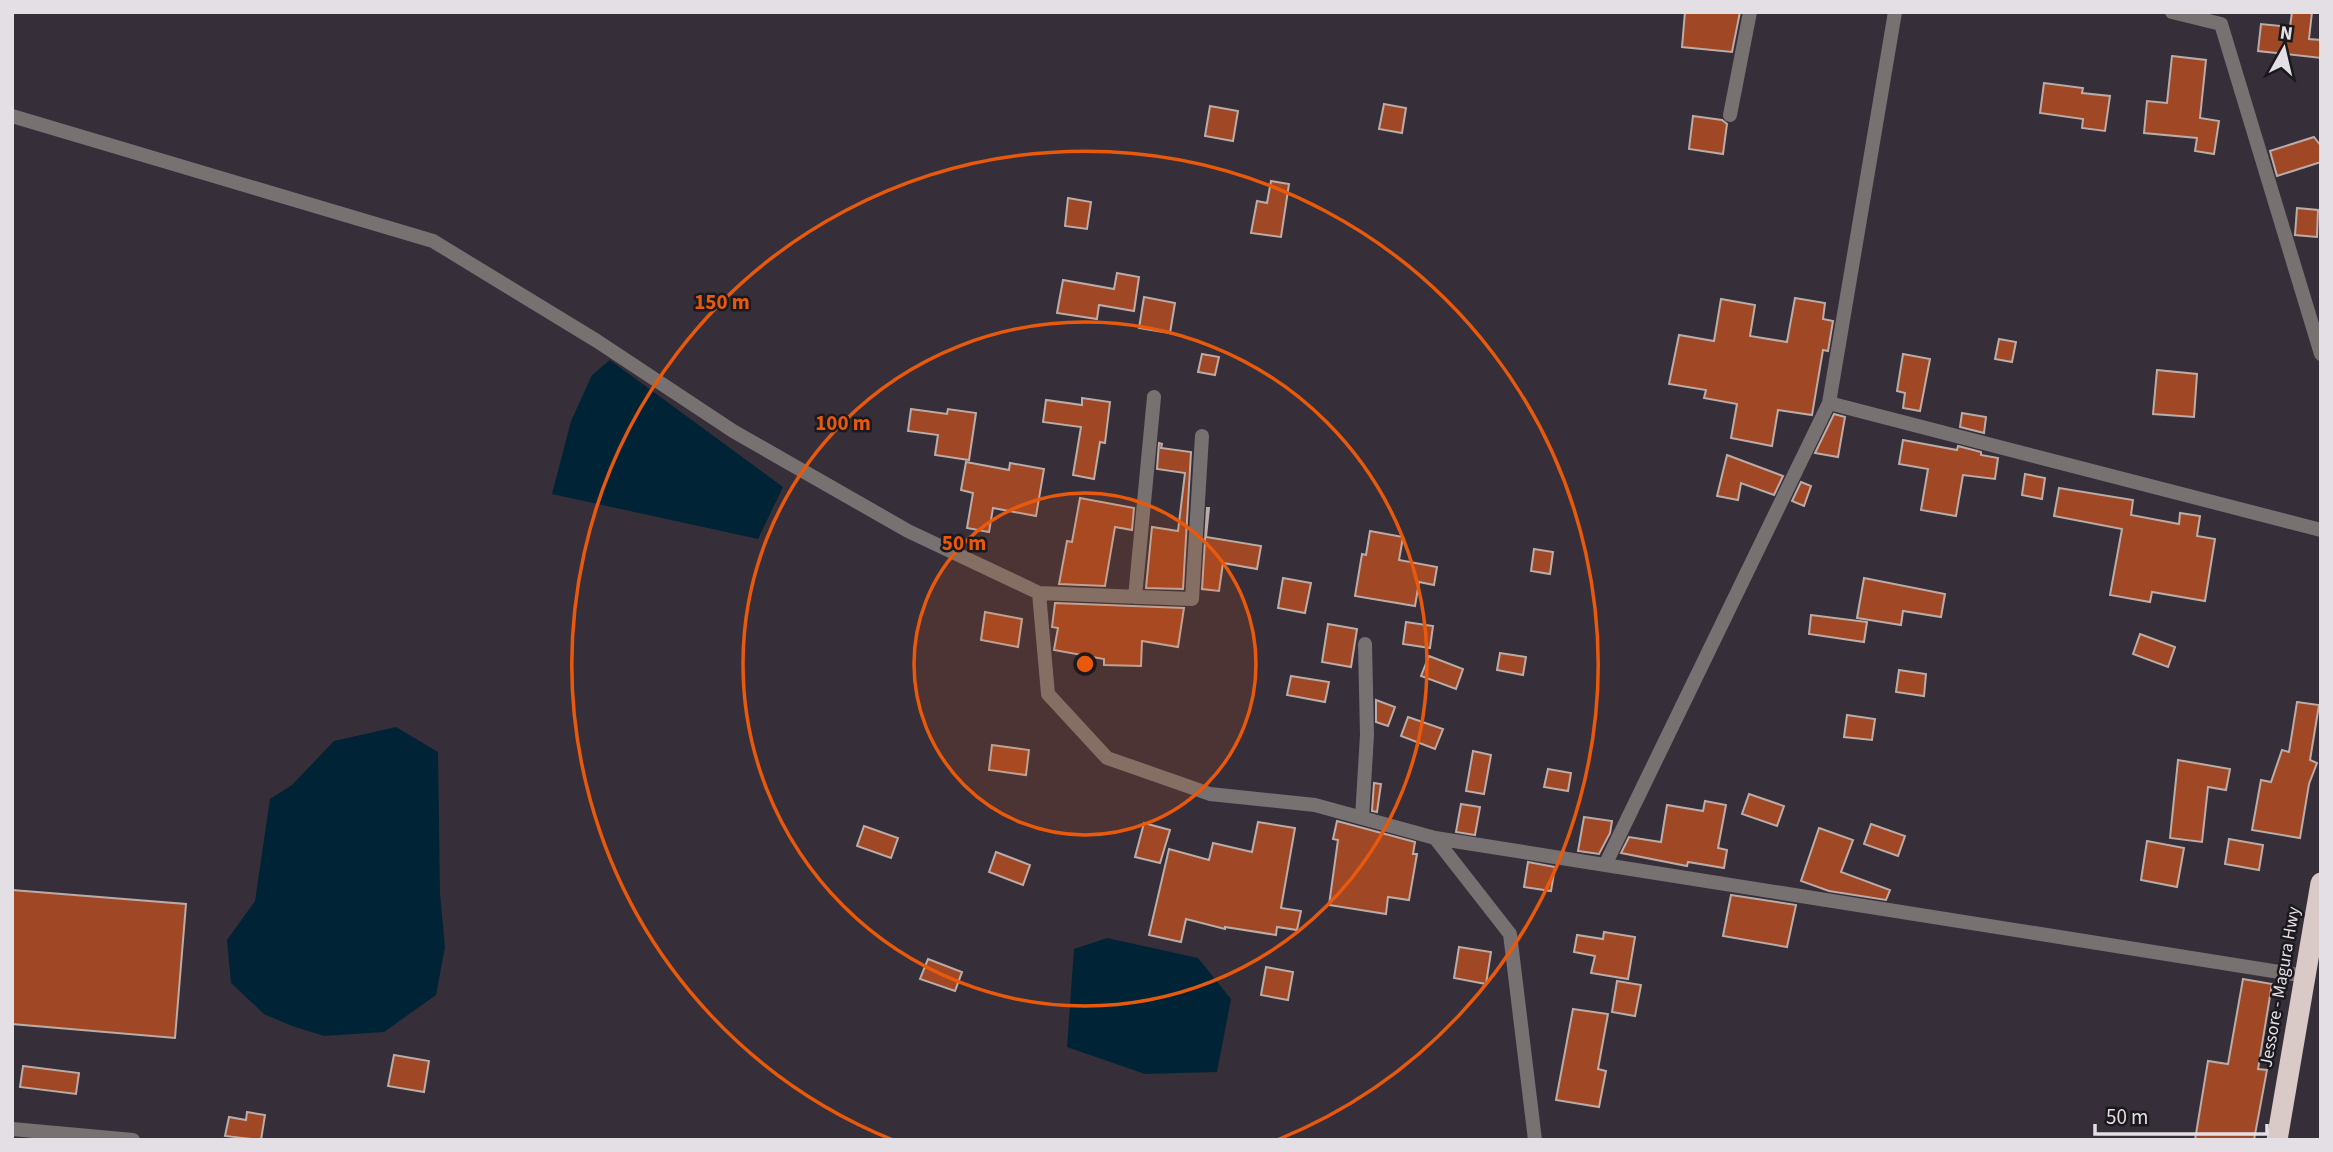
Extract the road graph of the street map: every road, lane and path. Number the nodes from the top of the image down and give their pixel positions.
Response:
1 (1749, 12) edge
2 (1895, 12) edge
3 (2172, 12) edge
4 (1730, 115) dead end
5 (12, 116) edge
6 (2321, 354) edge
7 (1154, 397) dead end
8 (1829, 403) junction
9 (1202, 436) dead end
10 (2321, 530) edge
11 (1039, 593) junction
12 (1135, 597) junction
13 (1365, 645) dead end
14 (1362, 818) junction
15 (1435, 838) junction
16 (1605, 865) junction
17 (2321, 883) edge
18 (2305, 976) junction
19 (12, 1129) edge
20 (134, 1140) edge
21 (1535, 1140) edge
22 (2277, 1140) edge

1 - 4 street
2 - 8 street
3 - 6 street
5 - 11 street
7 - 12 street
8 - 10 street
8 - 16 street
9 - 12 street
11 - 12 street
11 - 14 street
13 - 14 street
14 - 15 street
15 - 16 street
15 - 21 street
16 - 18 street
17 - 18 highway, Jessore - Magura Hwy
18 - 22 highway, Jessore - Magura Hwy
19 - 20 street

